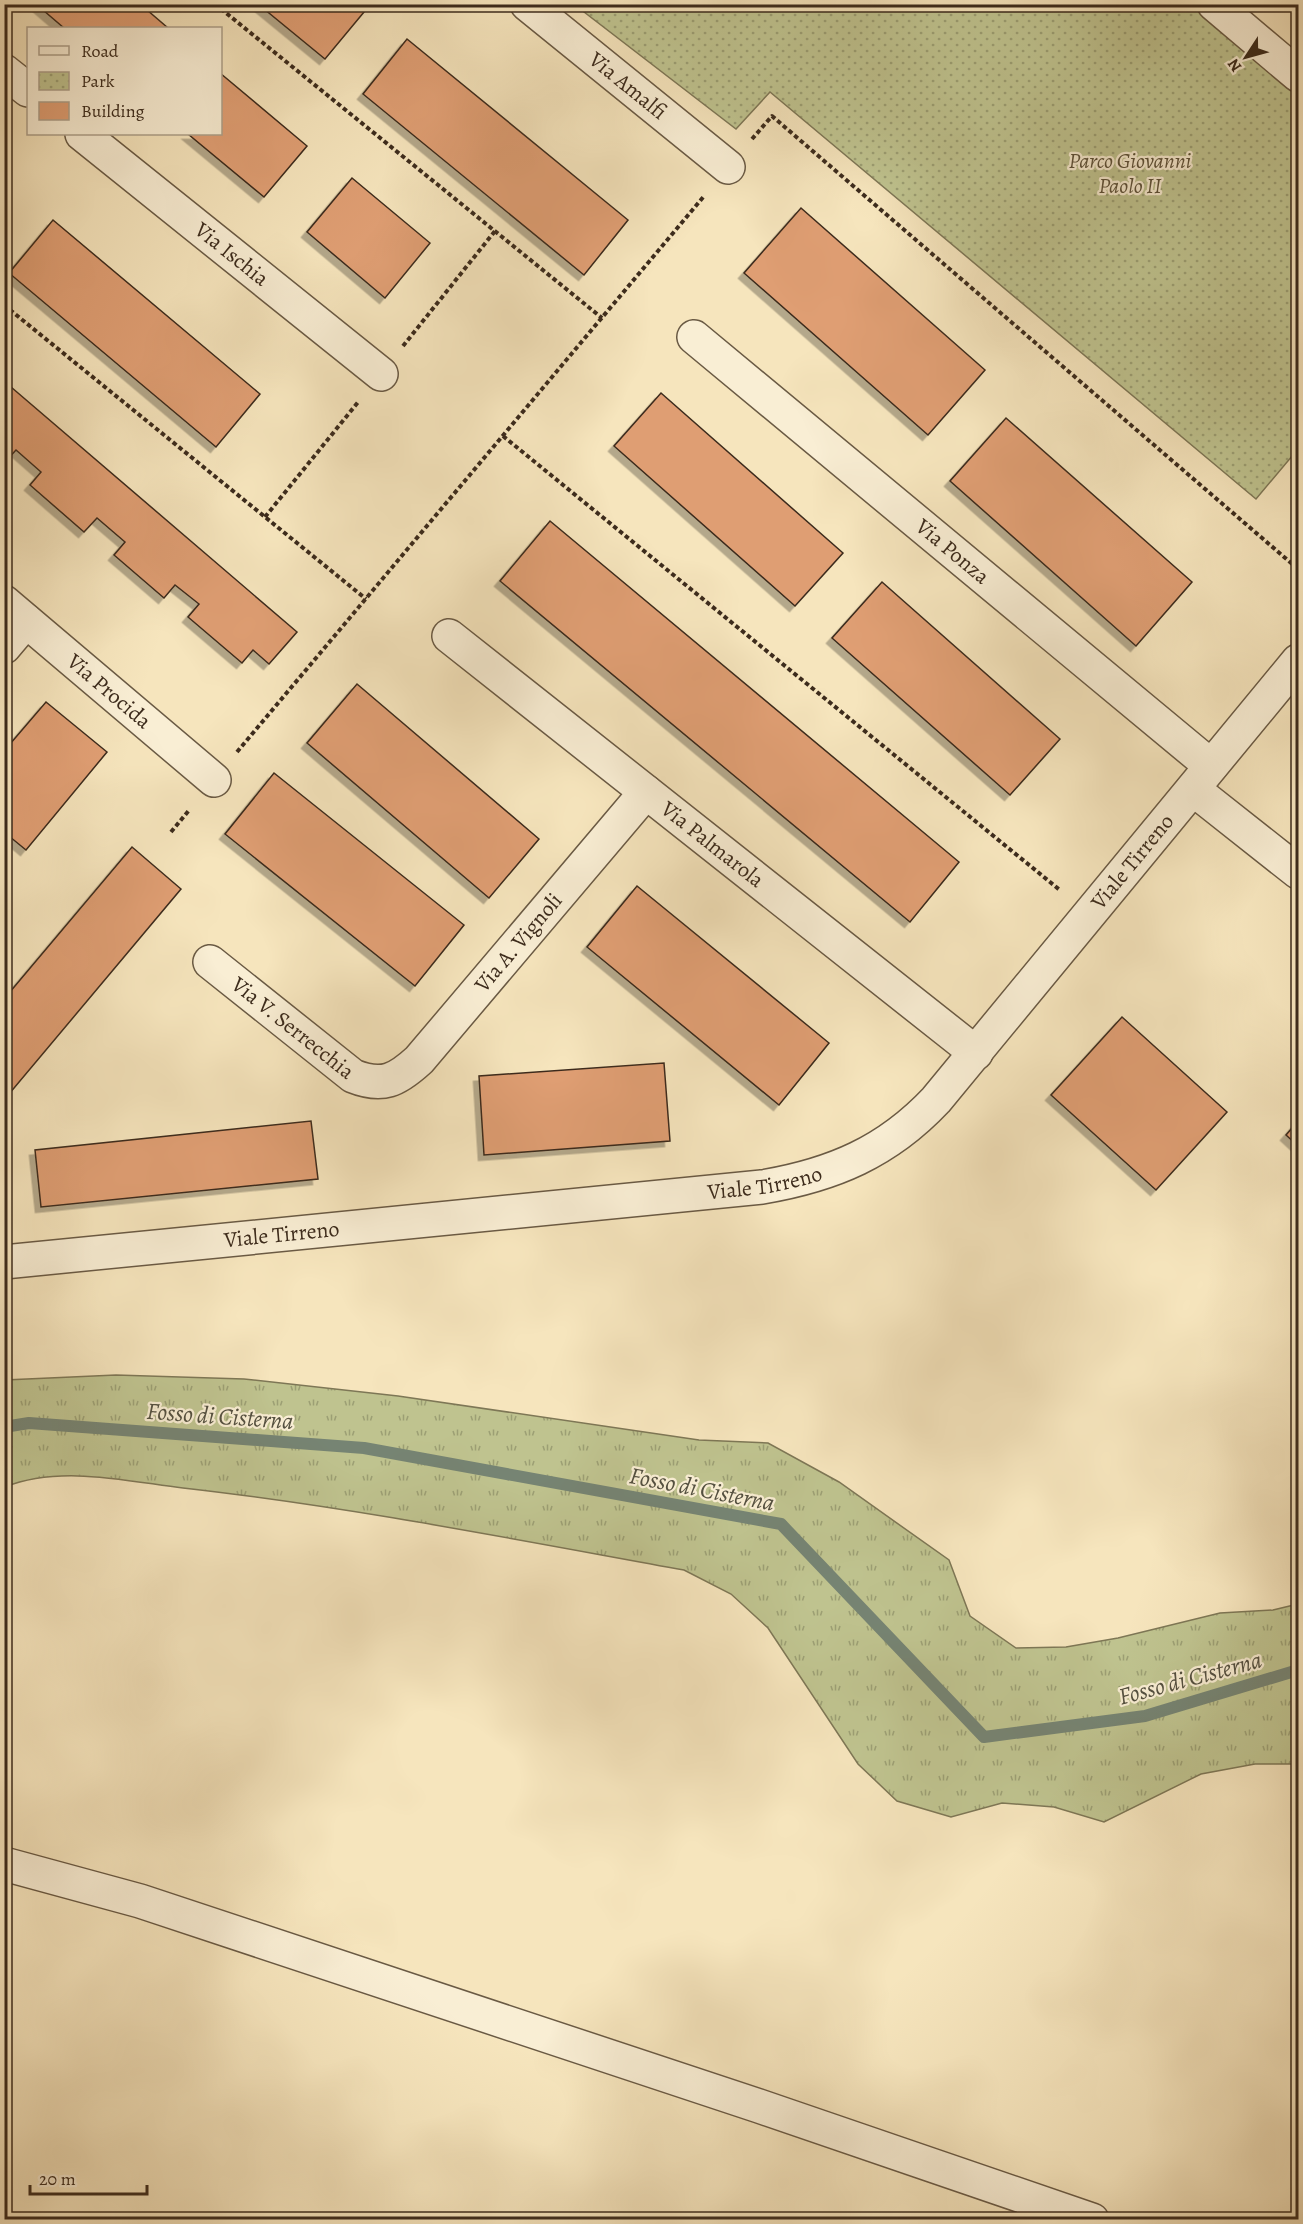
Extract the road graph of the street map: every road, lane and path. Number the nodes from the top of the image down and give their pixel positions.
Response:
1 (215, 4) edge
2 (527, 4) edge
3 (1214, 4) edge
4 (4, 71) edge
5 (1299, 75) edge
6 (27, 89) edge
7 (83, 135) edge
8 (728, 167) junction
9 (4, 305) edge
10 (602, 318) junction
11 (694, 338) dead end
12 (381, 374) dead end
13 (503, 436) junction
14 (1299, 569) edge
15 (366, 599) junction
16 (15, 612) edge
17 (449, 636) dead end
18 (4, 647) edge
19 (1299, 661) edge
20 (1202, 778) junction
21 (214, 780) junction
22 (646, 792) junction
23 (171, 832) dead end
24 (1299, 872) edge
25 (1089, 914) junction
26 (210, 962) dead end
27 (975, 1053) junction
28 (383, 1082) joint
29 (4, 1262) edge
30 (4, 1864) edge
31 (1092, 2220) edge

1 - 10 path
2 - 8 street, Via Amalfi
3 - 5 street
4 - 6 street
7 - 12 street, Via Ischia
8 - 10 path
8 - 14 path
9 - 15 path
10 - 13 path
11 - 20 street, Via Ponza
13 - 15 path
13 - 25 path
15 - 21 path
16 - 18 street
16 - 21 street, Via Procida
17 - 22 street, Via Palmarola
19 - 20 street, Viale Tirreno
20 - 24 street, Via Ponza
20 - 25 street, Viale Tirreno
21 - 23 path
22 - 27 street, Via Palmarola
22 - 28 street, Via A. Vignoli
25 - 27 street, Viale Tirreno
26 - 28 street, Via V. Serrecchia
27 - 29 street, Viale Tirreno
30 - 31 street

